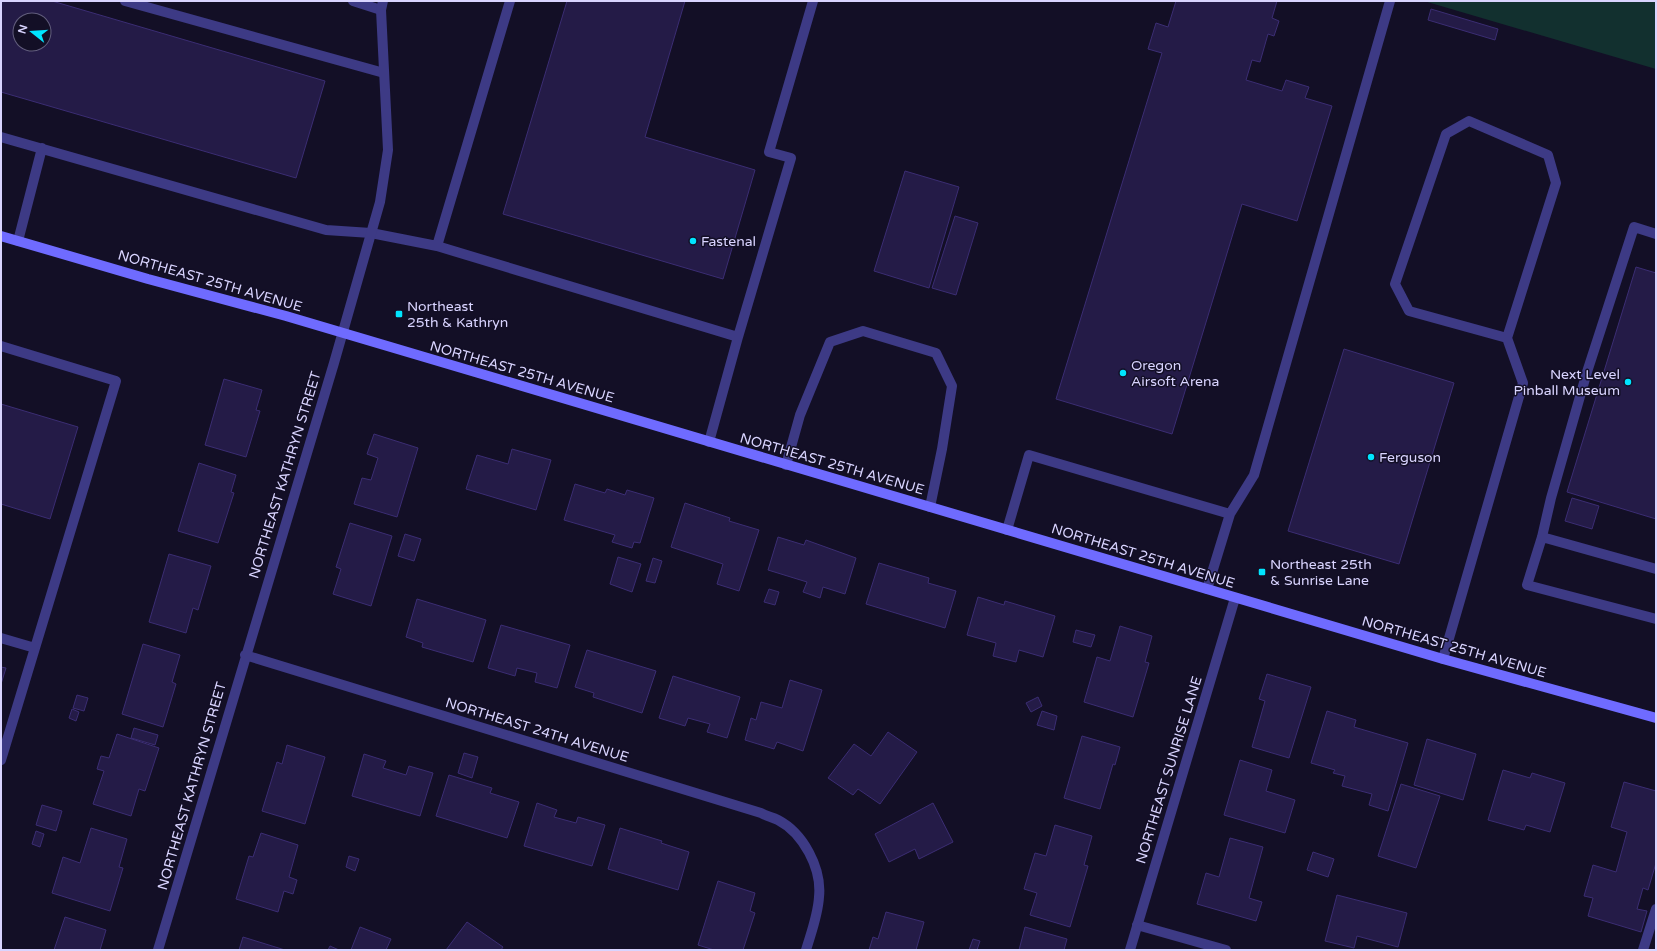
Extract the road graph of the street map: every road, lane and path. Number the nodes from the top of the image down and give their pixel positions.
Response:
1 (126, 1) edge
2 (353, 1) edge
3 (510, 1) edge
4 (813, 1) edge
5 (1390, 1) edge
6 (382, 5) edge
7 (384, 73) junction
8 (1, 137) edge
9 (42, 148) junction
10 (371, 233) junction
11 (1656, 234) edge
12 (1, 236) edge
13 (18, 241) junction
14 (437, 246) junction
15 (342, 333) junction
16 (738, 337) junction
17 (1507, 338) junction
18 (1, 346) edge
19 (709, 442) junction
20 (786, 465) junction
21 (930, 507) junction
22 (1230, 514) junction
23 (1007, 530) junction
24 (1542, 537) junction
25 (1656, 569) edge
26 (1208, 590) junction
27 (1235, 598) junction
28 (1656, 619) edge
29 (1, 638) edge
30 (35, 648) junction
31 (245, 655) junction
32 (1443, 659) junction
33 (1656, 718) edge
34 (1, 760) edge
35 (1656, 909) edge
36 (1137, 925) junction
37 (158, 950) edge
38 (806, 950) edge
39 (1130, 950) edge
40 (1226, 950) edge
41 (1643, 950) edge

1 - 7 street
2 - 6 street
3 - 14 street
4 - 16 street
5 - 22 street
6 - 7 street, NORTHEAST KATHRYN STREET
7 - 10 street, NORTHEAST KATHRYN STREET
8 - 9 street
9 - 10 street
9 - 13 street
10 - 14 street
10 - 15 street, NORTHEAST KATHRYN STREET
11 - 24 street
12 - 13 main road, NORTHEAST 25TH AVENUE
13 - 15 main road, NORTHEAST 25TH AVENUE
14 - 16 street
15 - 19 main road, NORTHEAST 25TH AVENUE
15 - 31 street, NORTHEAST KATHRYN STREET
16 - 19 street
17 - 17 street
17 - 32 street
18 - 30 street
19 - 20 main road, NORTHEAST 25TH AVENUE
20 - 21 main road, NORTHEAST 25TH AVENUE
20 - 21 street
21 - 23 main road, NORTHEAST 25TH AVENUE
22 - 23 street
22 - 26 street
23 - 26 main road, NORTHEAST 25TH AVENUE
24 - 25 street
24 - 28 street
26 - 27 main road, NORTHEAST 25TH AVENUE
27 - 32 main road, NORTHEAST 25TH AVENUE
27 - 36 street, NORTHEAST SUNRISE LANE
29 - 30 street
30 - 34 street
31 - 37 street, NORTHEAST KATHRYN STREET
31 - 38 street, NORTHEAST 24TH AVENUE
32 - 33 main road, NORTHEAST 25TH AVENUE
35 - 41 street
36 - 39 street, NORTHEAST SUNRISE LANE
36 - 40 street

